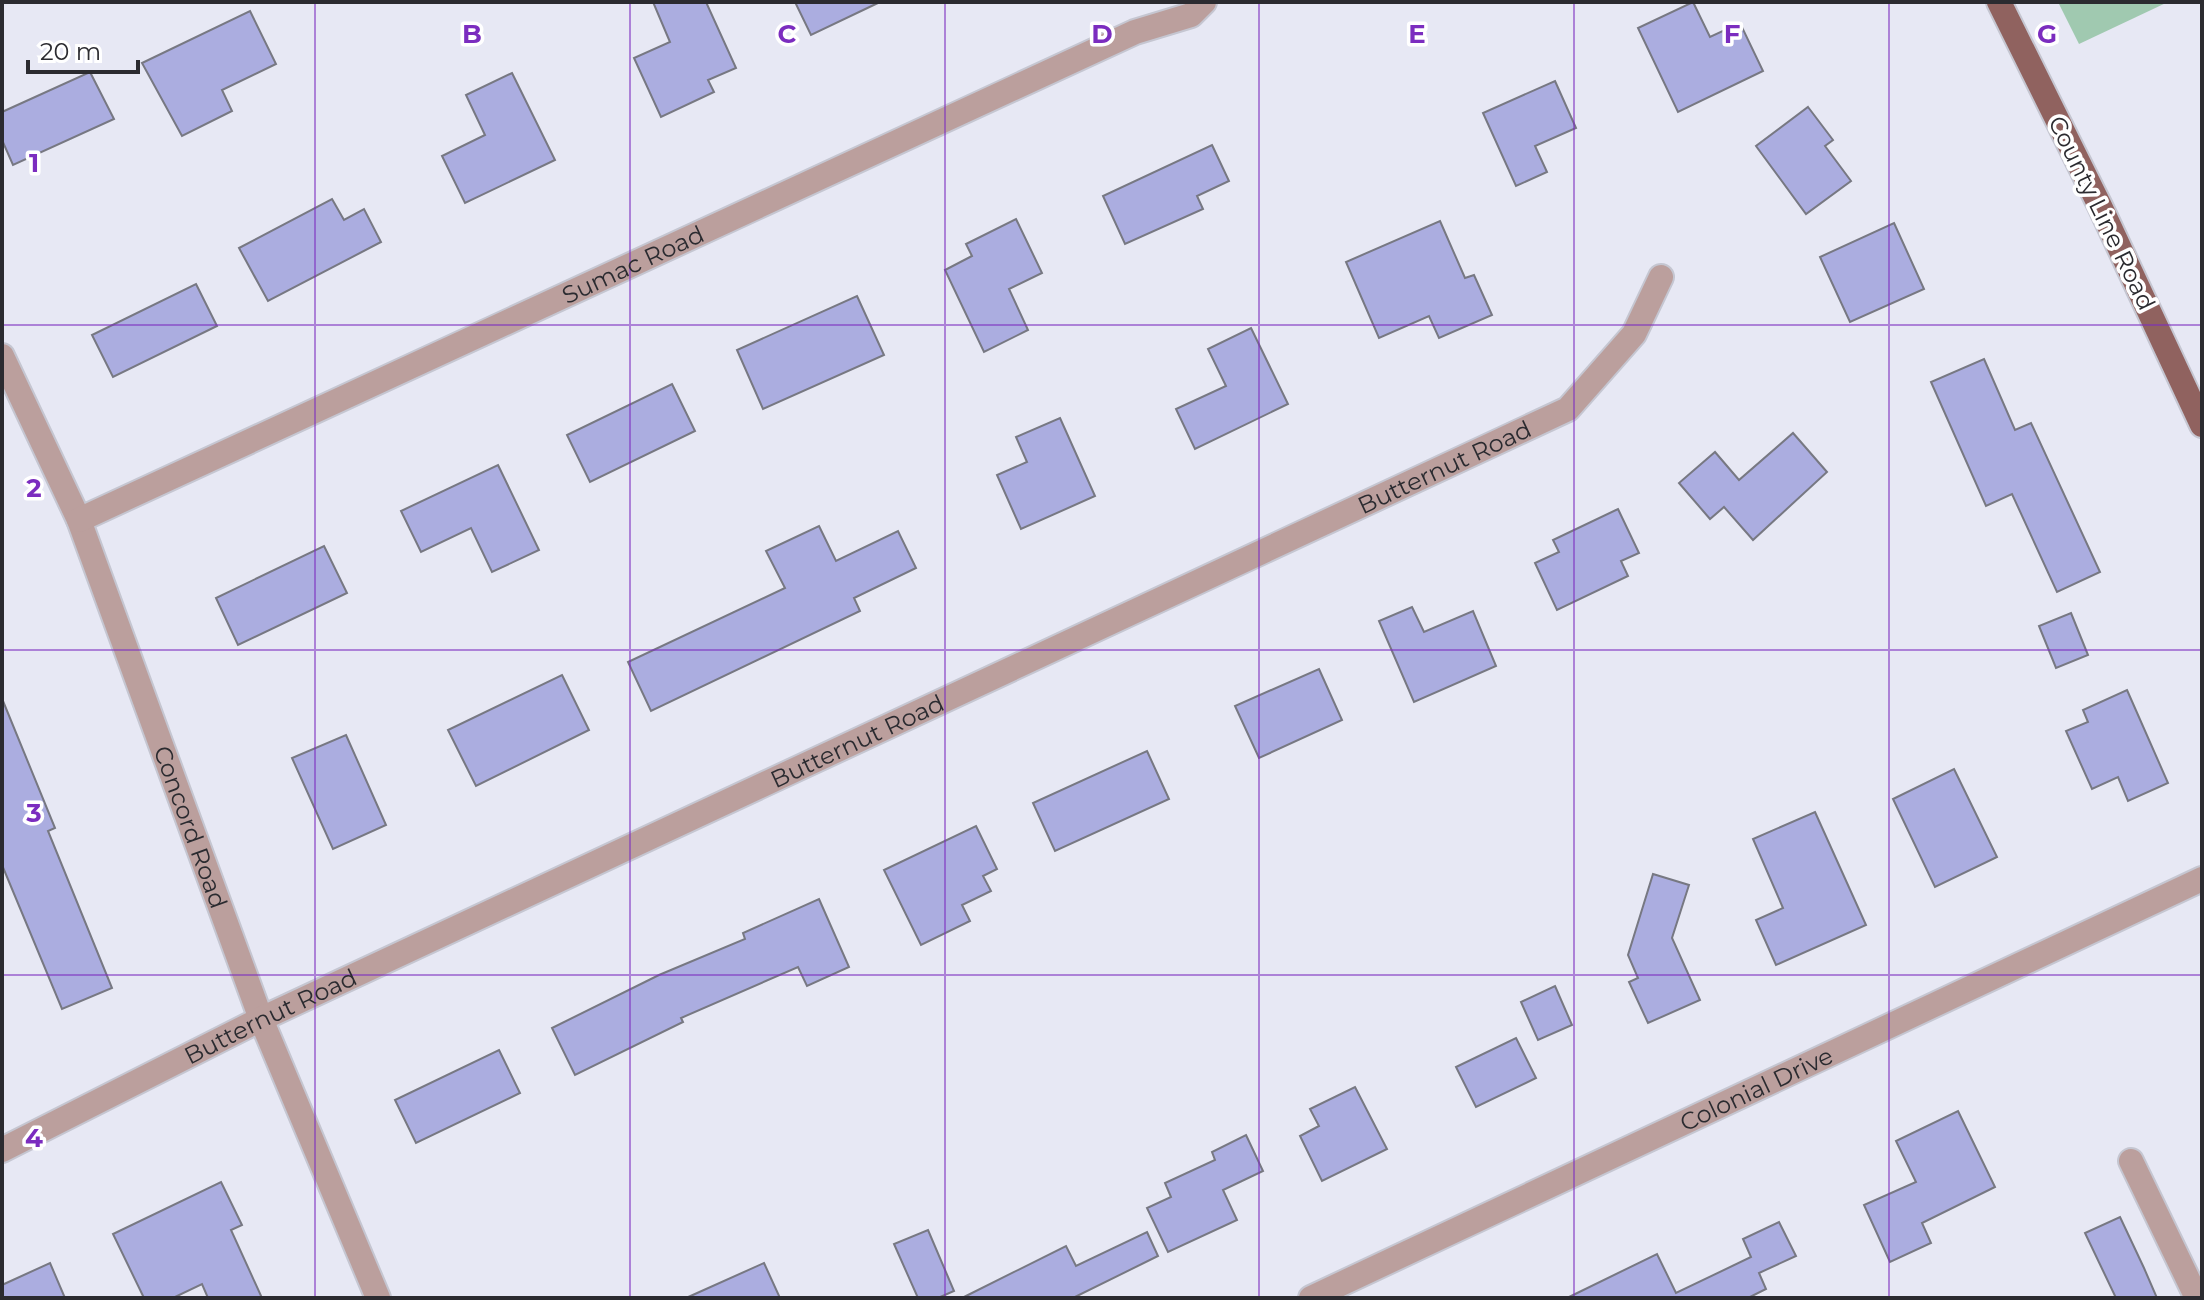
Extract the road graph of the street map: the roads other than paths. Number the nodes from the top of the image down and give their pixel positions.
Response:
1 (1999, 2) edge
2 (1198, 8) edge
3 (1661, 277) dead end
4 (2, 356) edge
5 (2202, 425) edge
6 (79, 520) junction
7 (2202, 879) edge
8 (261, 1019) junction
9 (2, 1150) edge
10 (2131, 1161) dead end
11 (378, 1298) edge
12 (1311, 1298) edge
13 (2197, 1298) edge

1 - 5 main road, County Line Road
2 - 6 street, Sumac Road
3 - 8 street, Butternut Road
4 - 6 street, Concord Road
6 - 8 street, Concord Road
7 - 12 street, Colonial Drive
8 - 9 street, Butternut Road
8 - 11 street, Concord Road
10 - 13 street

